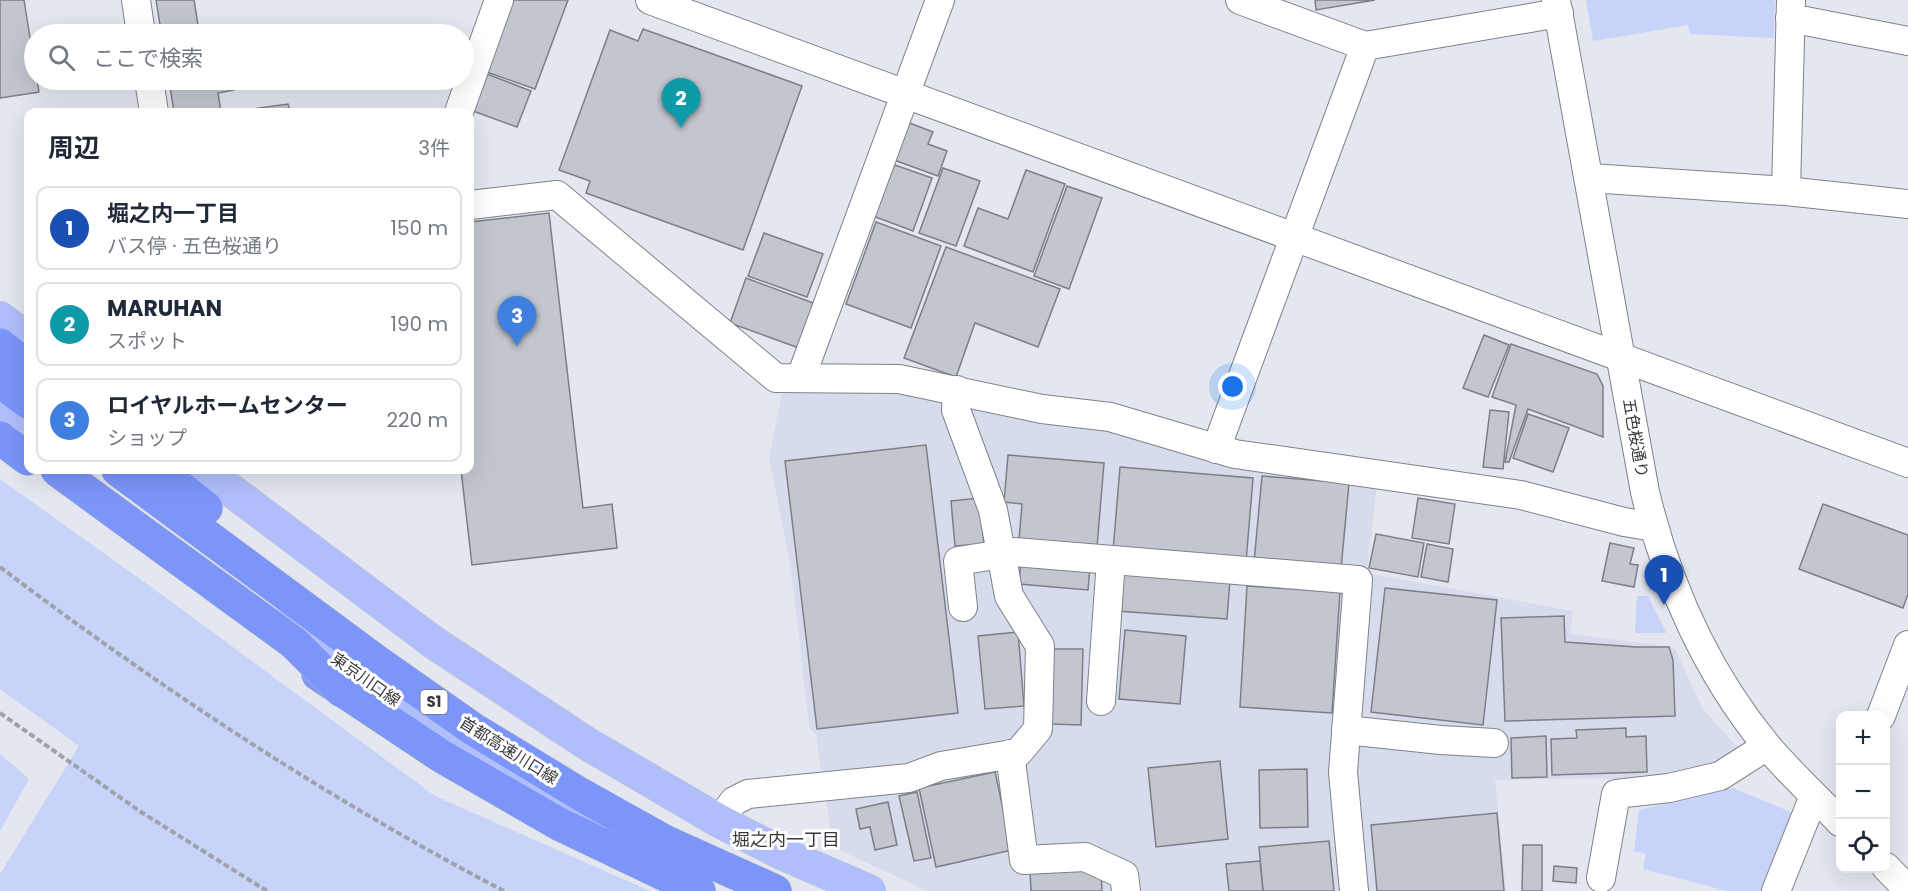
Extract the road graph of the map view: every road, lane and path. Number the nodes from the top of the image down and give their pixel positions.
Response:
1 (136, 0) edge
2 (499, 0) edge
3 (650, 0) edge
4 (940, 0) edge
5 (1240, 0) edge
6 (1558, 7) edge
7 (1790, 9) edge
8 (140, 24) edge
9 (1908, 41) edge
10 (1365, 46) junction
11 (474, 70) edge
12 (151, 90) edge
13 (467, 90) edge
14 (905, 95) junction
15 (153, 108) edge
16 (460, 108) edge
17 (1590, 178) junction
18 (1786, 190) junction
19 (1908, 204) edge
20 (474, 205) edge
21 (1294, 238) junction
22 (0, 318) edge
23 (24, 336) edge
24 (0, 345) edge
25 (1621, 356) junction
26 (24, 364) edge
27 (801, 377) junction
28 (0, 381) edge
29 (957, 390) junction
30 (24, 399) edge
31 (0, 414) edge
32 (15, 444) edge
33 (1216, 448) junction
34 (1908, 463) edge
35 (48, 474) edge
36 (58, 474) edge
37 (62, 474) edge
38 (79, 474) edge
39 (123, 474) edge
40 (163, 474) edge
41 (209, 474) edge
42 (1654, 527) junction
43 (162, 535) junction
44 (1002, 553) junction
45 (1111, 560) junction
46 (0, 567) edge
47 (963, 607) dead end
48 (1908, 645) edge
49 (1900, 690) edge
50 (342, 691) junction
51 (1101, 701) dead end
52 (1885, 711) edge
53 (0, 713) edge
54 (1346, 730) junction
55 (1494, 742) dead end
56 (1767, 746) junction
57 (1010, 754) junction
58 (580, 794) junction
59 (1814, 795) junction
60 (1838, 819) edge
61 (719, 821) junction
62 (1890, 871) edge
63 (1601, 878) dead end
64 (1908, 890) edge
65 (267, 891) edge
66 (504, 891) edge
67 (699, 891) edge
68 (741, 891) edge
69 (775, 891) edge
70 (869, 891) edge
71 (1126, 891) edge
72 (1354, 891) edge
73 (1776, 891) edge

1 - 8 street
2 - 11 street
3 - 14 street
4 - 14 street
5 - 10 street
6 - 10 street
6 - 17 street, 五色桜通り
7 - 9 street
7 - 18 street
10 - 21 street
12 - 15 street
13 - 16 street
14 - 21 street
14 - 27 street
17 - 18 street
17 - 25 street, 五色桜通り
18 - 19 street
20 - 27 street
21 - 25 street
21 - 33 street
22 - 23 main road
24 - 26 highway
25 - 34 street
25 - 42 street, 五色桜通り
27 - 29 street
28 - 30 highway
29 - 33 street
29 - 44 street
31 - 32 main road
33 - 42 street
35 - 50 highway, S1, bridge
36 - 43 street
37 - 50 highway, S1, bridge
38 - 43 main road, 東京川口線
39 - 58 highway, 首都高速川口線 / S1
40 - 58 highway
41 - 61 main road
42 - 56 street, 五色桜通り
43 - 68 main road, 東京川口線
44 - 45 street
44 - 47 street
44 - 57 street
45 - 51 street
45 - 54 street
46 - 66 path
48 - 49 street
49 - 52 street
50 - 67 highway, S1
53 - 65 path
54 - 55 street
54 - 72 street
56 - 59 street, 五色桜通り
56 - 63 street
57 - 61 street
57 - 71 street
58 - 69 highway, 首都高速川口線 / S1
59 - 60 street, 五色桜通り
59 - 73 street
61 - 70 main road
62 - 64 street

